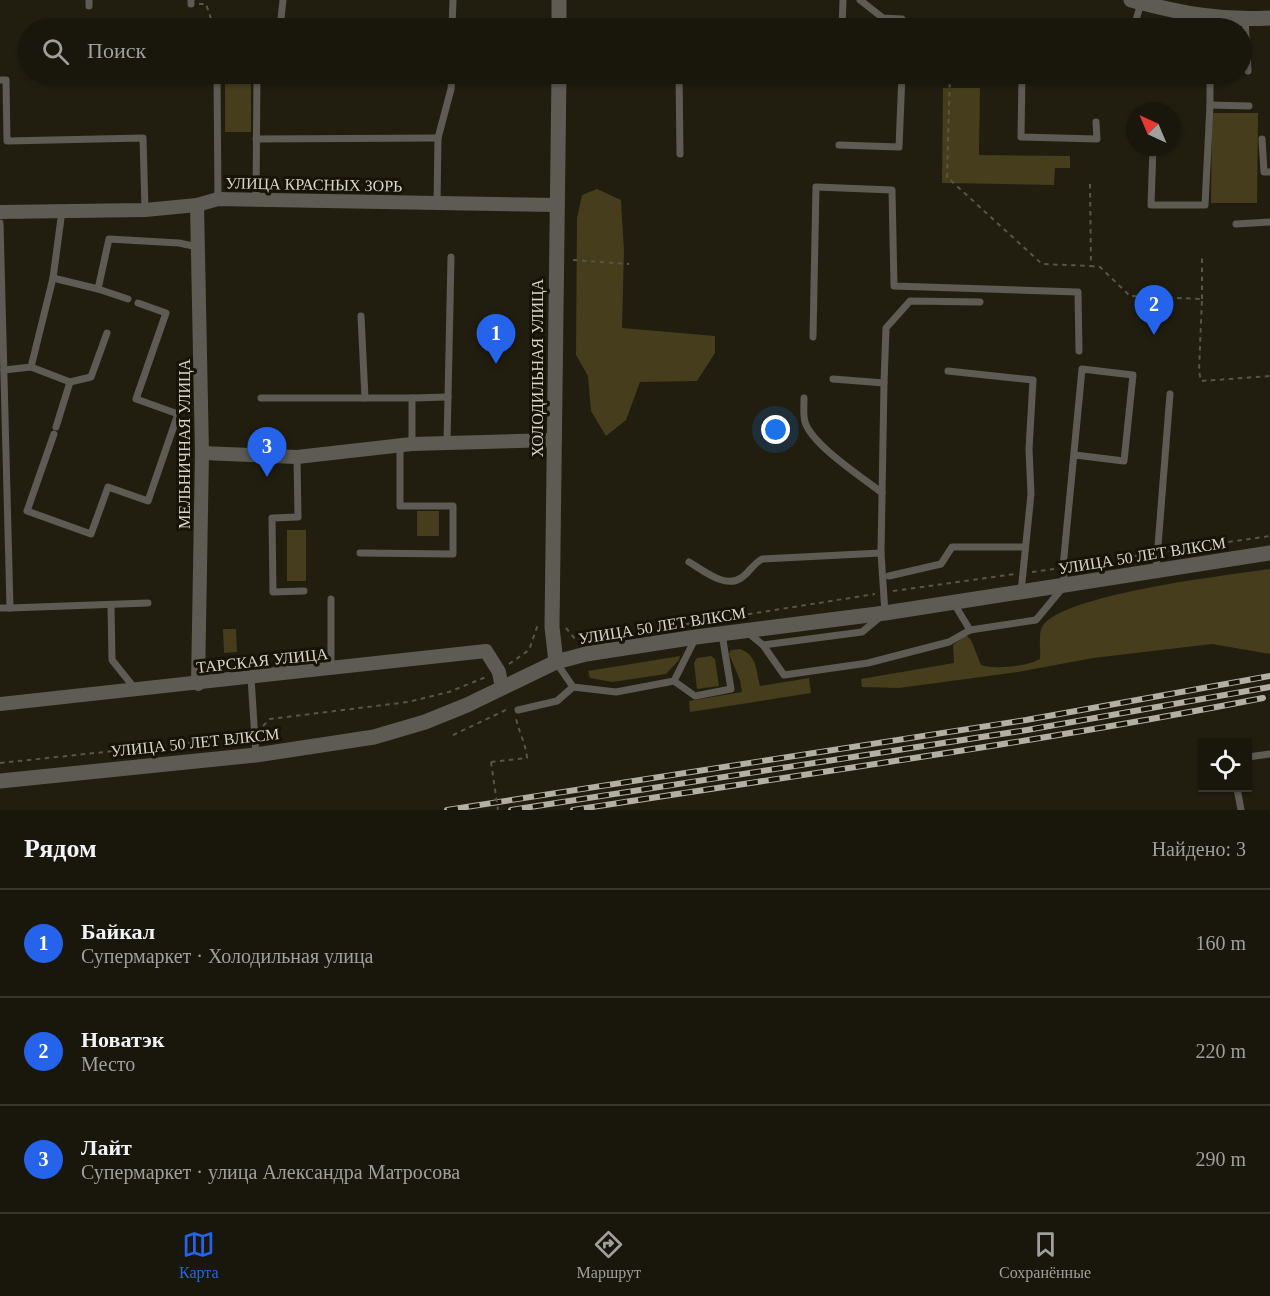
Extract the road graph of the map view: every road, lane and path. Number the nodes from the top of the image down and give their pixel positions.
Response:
1 (283, 0) edge
2 (453, 0) edge
3 (560, 0) edge
4 (843, 0) edge
5 (860, 0) edge
6 (1136, 1) edge
7 (191, 2) edge
8 (211, 18) edge
9 (281, 18) edge
10 (452, 18) edge
11 (559, 18) edge
12 (842, 18) edge
13 (883, 18) edge
14 (1136, 18) edge
15 (1196, 18) edge
16 (1270, 18) edge
17 (1252, 19) edge
18 (0, 80) edge
19 (217, 84) edge
20 (257, 84) edge
21 (451, 84) edge
22 (559, 84) edge
23 (679, 84) edge
24 (902, 84) edge
25 (950, 84) edge
26 (1022, 84) edge
27 (1209, 84) edge
28 (1210, 105) junction
29 (1249, 106) dead end
30 (1096, 122) dead end
31 (438, 138) junction
32 (256, 139) junction
33 (1262, 139) dead end
34 (839, 146) dead end
35 (680, 154) dead end
36 (1153, 156) edge
37 (1270, 172) edge
38 (1090, 184) dead end
39 (256, 198) junction
40 (218, 199) junction
41 (437, 203) junction
42 (197, 205) junction
43 (556, 205) junction
44 (145, 210) junction
45 (62, 211) junction
46 (0, 212) edge
47 (1270, 222) edge
48 (0, 223) edge
49 (1236, 224) dead end
50 (198, 247) junction
51 (1202, 255) dead end
52 (451, 257) dead end
53 (573, 260) dead end
54 (629, 264) dead end
55 (1091, 266) junction
56 (53, 278) junction
57 (98, 289) junction
58 (1202, 298) junction
59 (128, 299) dead end
60 (980, 302) dead end
61 (138, 303) dead end
62 (361, 316) dead end
63 (107, 333) dead end
64 (813, 336) dead end
65 (1079, 351) dead end
66 (31, 367) junction
67 (4, 370) junction
68 (948, 371) dead end
69 (1270, 376) edge
70 (833, 379) dead end
71 (70, 382) junction
72 (884, 383) junction
73 (1170, 394) dead end
74 (448, 397) junction
75 (261, 398) dead end
76 (365, 398) junction
77 (412, 398) junction
78 (804, 398) dead end
79 (555, 440) junction
80 (447, 442) junction
81 (406, 444) junction
82 (202, 453) junction
83 (1075, 455) junction
84 (297, 457) junction
85 (882, 493) junction
86 (1025, 547) junction
87 (360, 553) dead end
88 (881, 553) junction
89 (1270, 553) edge
90 (689, 562) dead end
91 (1156, 571) junction
92 (889, 576) dead end
93 (1065, 585) junction
94 (304, 591) dead end
95 (1021, 592) junction
96 (331, 599) dead end
97 (953, 602) junction
98 (148, 603) dead end
99 (111, 605) junction
100 (0, 608) edge
101 (10, 608) junction
102 (885, 613) junction
103 (970, 630) junction
104 (745, 631) junction
105 (722, 633) junction
106 (696, 637) junction
107 (763, 645) junction
108 (555, 662) junction
109 (331, 669) junction
110 (251, 678) junction
111 (674, 681) junction
112 (198, 684) junction
113 (573, 687) junction
114 (502, 688) junction
115 (136, 690) junction
116 (0, 704) edge
117 (515, 710) junction
118 (453, 735) dead end
119 (1270, 754) edge
120 (256, 755) junction
121 (1252, 757) edge
122 (0, 781) edge
123 (1238, 792) edge
124 (498, 810) edge
125 (1240, 810) edge

1 - 9 lane
2 - 10 lane
3 - 11 street
4 - 12 lane
5 - 13 lane
6 - 14 lane
6 - 15 street
7 - 8 path
16 - 17 street
18 - 44 lane
19 - 40 lane
20 - 32 lane
21 - 31 lane
22 - 43 street, ХОЛОДИЛЬНАЯ УЛИЦА
23 - 35 lane
24 - 34 lane
25 - 55 path
26 - 30 lane
27 - 28 lane
28 - 29 lane
28 - 36 lane
31 - 32 lane
31 - 41 lane
32 - 39 lane
33 - 37 lane
38 - 55 path
39 - 40 street, УЛИЦА КРАСНЫХ ЗОРЬ
39 - 41 street, УЛИЦА КРАСНЫХ ЗОРЬ
40 - 42 street, УЛИЦА КРАСНЫХ ЗОРЬ
41 - 43 street, УЛИЦА КРАСНЫХ ЗОРЬ
42 - 44 street, УЛИЦА КРАСНЫХ ЗОРЬ
42 - 50 street, МЕЛЬНИЧНАЯ УЛИЦА
43 - 79 street, ХОЛОДИЛЬНАЯ УЛИЦА
44 - 45 street, УЛИЦА КРАСНЫХ ЗОРЬ
45 - 46 street, УЛИЦА КРАСНЫХ ЗОРЬ
45 - 56 lane
47 - 49 lane
48 - 67 lane
50 - 57 lane
50 - 82 street, МЕЛЬНИЧНАЯ УЛИЦА
51 - 58 path
52 - 74 lane
53 - 54 path
55 - 58 path
56 - 57 lane
56 - 66 lane
57 - 59 lane
58 - 69 path
60 - 72 lane
61 - 71 lane
62 - 76 lane
63 - 71 lane
64 - 65 lane
66 - 67 lane
66 - 71 lane
67 - 101 lane
68 - 86 lane
70 - 72 lane
72 - 85 lane
73 - 91 lane
74 - 77 lane
74 - 80 lane
75 - 76 lane
76 - 77 lane
77 - 81 lane
78 - 85 lane
79 - 80 street
79 - 108 street, ХОЛОДИЛЬНАЯ УЛИЦА
80 - 81 street
81 - 84 street
81 - 87 lane
82 - 84 street
82 - 112 street, МЕЛЬНИЧНАЯ УЛИЦА
83 - 83 lane
83 - 93 lane
84 - 94 lane
85 - 88 lane
86 - 92 lane
86 - 95 lane
88 - 90 lane
88 - 102 lane
89 - 91 street, УЛИЦА 50 ЛЕТ ВЛКСМ
91 - 93 street, УЛИЦА 50 ЛЕТ ВЛКСМ
93 - 95 street, УЛИЦА 50 ЛЕТ ВЛКСМ
93 - 103 lane
95 - 97 street, УЛИЦА 50 ЛЕТ ВЛКСМ
96 - 109 lane
97 - 102 street, УЛИЦА 50 ЛЕТ ВЛКСМ
97 - 103 lane
98 - 99 lane
99 - 101 lane
99 - 115 lane
100 - 101 lane
102 - 104 street, УЛИЦА 50 ЛЕТ ВЛКСМ
102 - 107 lane
103 - 107 lane
104 - 105 street, УЛИЦА 50 ЛЕТ ВЛКСМ
104 - 107 lane
105 - 106 street, УЛИЦА 50 ЛЕТ ВЛКСМ
105 - 111 lane
106 - 108 street, УЛИЦА 50 ЛЕТ ВЛКСМ
106 - 111 lane
108 - 113 lane
108 - 114 street, УЛИЦА 50 ЛЕТ ВЛКСМ
109 - 110 street, ТАРСКАЯ УЛИЦА
109 - 114 street, ТАРСКАЯ УЛИЦА
110 - 112 street, ТАРСКАЯ УЛИЦА
110 - 120 lane
111 - 113 lane
112 - 115 street, ТАРСКАЯ УЛИЦА
113 - 117 lane
114 - 120 street, УЛИЦА 50 ЛЕТ ВЛКСМ
115 - 116 street, ТАРСКАЯ УЛИЦА
117 - 118 path
117 - 124 path, bridge
119 - 121 lane
120 - 122 street, УЛИЦА 50 ЛЕТ ВЛКСМ
123 - 125 lane

